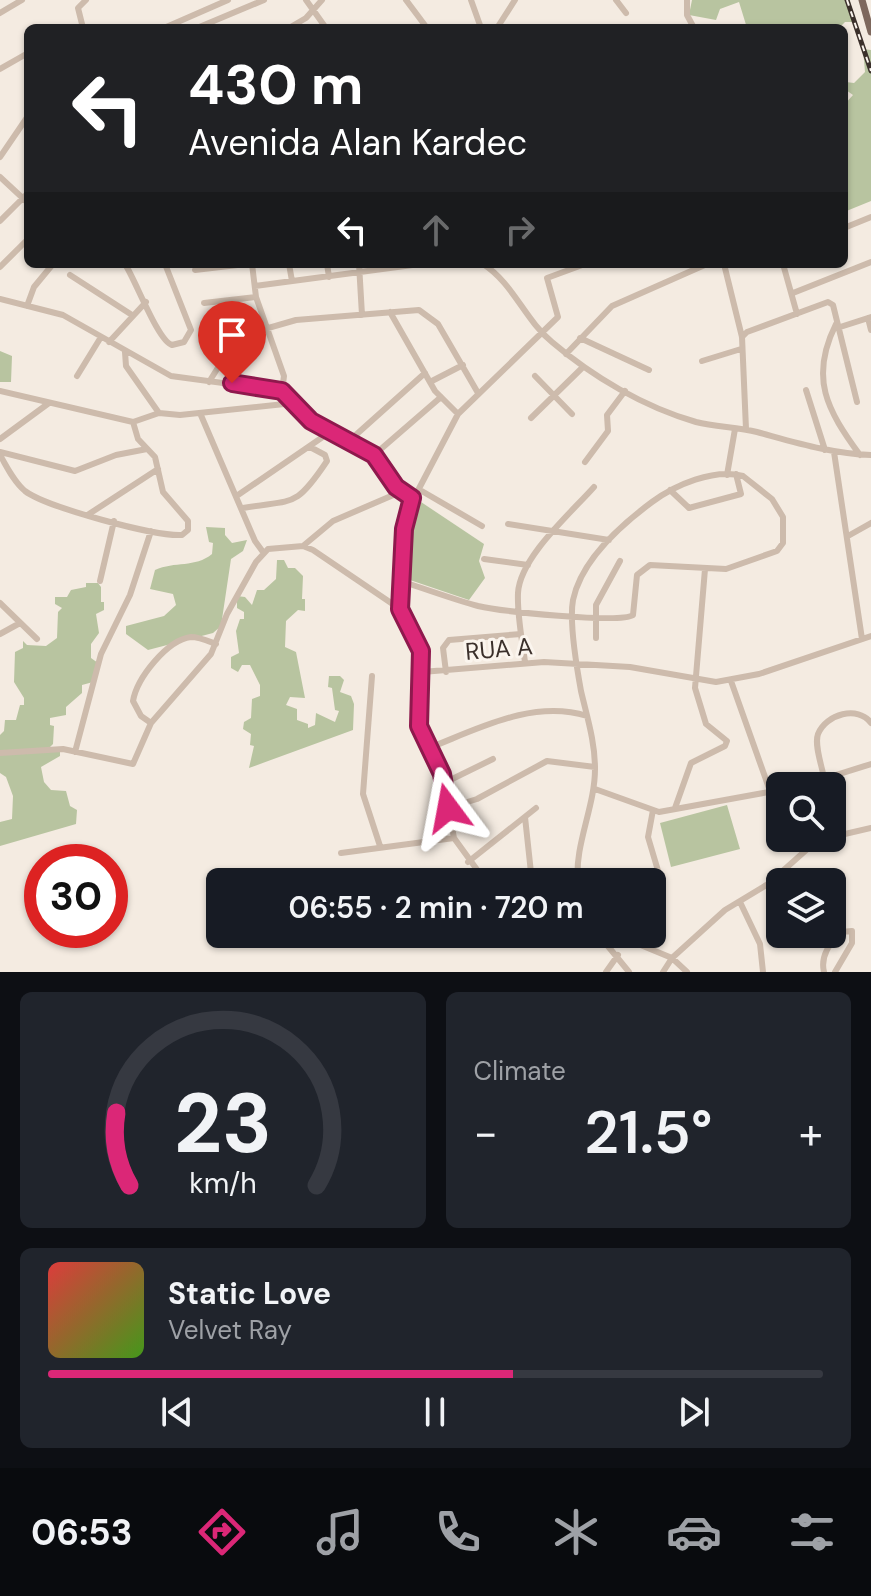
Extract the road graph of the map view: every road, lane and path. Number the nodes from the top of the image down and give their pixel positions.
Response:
1 (22, 0) edge
2 (86, 0) edge
3 (228, 0) edge
4 (264, 0) edge
5 (306, 0) edge
6 (322, 0) edge
7 (406, 0) edge
8 (471, 0) edge
9 (515, 0) edge
10 (616, 0) edge
11 (687, 0) edge
12 (862, 0) edge
13 (314, 11) junction
14 (0, 13) edge
15 (626, 13) dead end
16 (82, 24) edge
17 (173, 24) edge
18 (207, 24) edge
19 (297, 24) edge
20 (323, 24) edge
21 (424, 24) edge
22 (480, 24) edge
23 (500, 24) edge
24 (692, 24) edge
25 (871, 32) edge
26 (24, 55) edge
27 (0, 69) edge
28 (24, 122) edge
29 (0, 157) edge
30 (0, 177) edge
31 (24, 196) edge
32 (24, 200) edge
33 (871, 217) edge
34 (0, 221) edge
35 (848, 226) edge
36 (24, 243) edge
37 (871, 262) edge
38 (0, 267) edge
39 (50, 268) edge
40 (127, 268) edge
41 (167, 268) edge
42 (213, 268) edge
43 (250, 268) edge
44 (290, 268) edge
45 (328, 268) edge
46 (358, 268) edge
47 (395, 268) edge
48 (493, 268) edge
49 (575, 268) edge
50 (685, 268) edge
51 (699, 268) edge
52 (725, 268) edge
53 (784, 268) edge
54 (195, 270) dead end
55 (357, 274) junction
56 (686, 274) junction
57 (70, 275) dead end
58 (329, 277) junction
59 (292, 281) junction
60 (255, 286) junction
61 (793, 293) junction
62 (256, 297) junction
63 (0, 299) edge
64 (146, 302) junction
65 (204, 303) dead end
66 (27, 306) junction
67 (390, 312) junction
68 (797, 314) junction
69 (132, 315) junction
70 (362, 315) junction
71 (870, 317) edge
72 (836, 326) junction
73 (267, 327) junction
74 (871, 330) edge
75 (542, 334) junction
76 (101, 337) junction
77 (742, 337) junction
78 (580, 338) junction
79 (109, 342) junction
80 (741, 349) junction
81 (125, 352) junction
82 (566, 354) junction
83 (702, 361) dead end
84 (463, 365) junction
85 (582, 368) junction
86 (649, 370) dead end
87 (425, 373) junction
88 (77, 376) dead end
89 (535, 376) dead end
90 (209, 382) junction
91 (430, 382) junction
92 (806, 390) dead end
93 (0, 391) edge
94 (282, 391) junction
95 (625, 391) junction
96 (478, 393) junction
97 (554, 395) junction
98 (441, 397) junction
99 (857, 402) dead end
100 (49, 403) junction
101 (294, 403) junction
102 (159, 413) junction
103 (200, 413) junction
104 (458, 414) junction
105 (572, 414) dead end
106 (531, 418) dead end
107 (133, 422) junction
108 (735, 429) junction
109 (746, 429) junction
110 (330, 432) junction
111 (0, 439) edge
112 (349, 441) junction
113 (310, 447) junction
114 (147, 449) junction
115 (825, 450) junction
116 (834, 452) junction
117 (0, 453) edge
118 (374, 455) junction
119 (860, 455) junction
120 (871, 455) edge
121 (585, 462) dead end
122 (158, 469) junction
123 (736, 474) junction
124 (727, 475) junction
125 (421, 486) junction
126 (594, 487) dead end
127 (397, 490) junction
128 (670, 490) junction
129 (238, 495) junction
130 (408, 500) junction
131 (243, 508) junction
132 (89, 514) junction
133 (114, 521) junction
134 (871, 523) edge
135 (508, 524) dead end
136 (482, 526) dead end
137 (151, 531) junction
138 (556, 531) junction
139 (848, 536) junction
140 (609, 540) junction
141 (303, 546) junction
142 (263, 552) junction
143 (484, 559) dead end
144 (620, 561) dead end
145 (528, 565) junction
146 (705, 569) junction
147 (100, 581) dead end
148 (400, 581) junction
149 (0, 603) edge
150 (400, 609) junction
151 (519, 611) junction
152 (572, 615) junction
153 (593, 618) junction
154 (20, 623) junction
155 (0, 634) edge
156 (521, 634) junction
157 (871, 636) edge
158 (596, 638) dead end
159 (37, 639) dead end
160 (862, 639) junction
161 (216, 644) junction
162 (525, 662) junction
163 (579, 666) junction
164 (422, 672) junction
165 (446, 672) junction
166 (372, 676) dead end
167 (695, 680) junction
168 (731, 681) junction
169 (587, 716) junction
170 (151, 723) junction
171 (871, 723) edge
172 (429, 748) junction
173 (75, 752) junction
174 (0, 753) edge
175 (493, 759) dead end
176 (871, 764) edge
177 (595, 767) junction
178 (823, 772) edge
179 (844, 772) edge
180 (766, 780) edge
181 (444, 783) junction
182 (595, 789) junction
183 (766, 792) edge
184 (448, 808) junction
185 (536, 808) dead end
186 (675, 808) junction
187 (653, 810) junction
188 (525, 817) junction
189 (871, 828) edge
190 (846, 834) edge
191 (454, 838) junction
192 (380, 846) junction
193 (804, 852) edge
194 (341, 853) dead end
195 (468, 862) junction
196 (473, 868) edge
197 (530, 868) edge
198 (578, 868) edge
199 (658, 868) edge
200 (740, 902) junction
201 (610, 948) edge
202 (648, 948) edge
203 (618, 955) junction
204 (672, 958) junction
205 (606, 972) edge
206 (629, 972) edge
207 (663, 972) edge
208 (687, 972) edge
209 (763, 972) edge
210 (824, 972) edge
211 (835, 972) edge

1 - 14 street
2 - 16 street
3 - 17 street
4 - 18 street
5 - 13 street
6 - 13 street
7 - 21 street
8 - 22 street
9 - 23 street
10 - 15 street
11 - 24 street
12 - 25 main road
13 - 19 street
13 - 20 street
26 - 27 street
28 - 29 street
30 - 31 street
32 - 34 street
33 - 35 street
36 - 38 street
37 - 61 street
39 - 66 street
40 - 64 street
41 - 64 street
42 - 54 street
43 - 60 street
44 - 59 street
45 - 58 street
46 - 55 street
47 - 55 street
48 - 75 street
49 - 75 street
50 - 56 street
51 - 56 street
52 - 77 street
53 - 61 street
55 - 58 street
55 - 70 street
56 - 78 street
57 - 69 street
58 - 59 street
59 - 60 street
60 - 62 street
61 - 68 street
62 - 65 street
62 - 73 street
63 - 66 street
64 - 69 street
66 - 76 street
67 - 70 street
67 - 84 street
67 - 87 street
68 - 72 street
68 - 77 street
69 - 79 street
70 - 73 street
71 - 72 street
71 - 74 street
72 - 99 street
72 - 119 street
73 - 90 street
73 - 94 street
75 - 82 street
75 - 96 street
76 - 79 street
76 - 88 street
77 - 80 street
78 - 82 street
78 - 86 street
79 - 81 street
80 - 83 street
80 - 109 street
81 - 90 street
81 - 102 street
82 - 85 street
84 - 91 street
84 - 96 street
85 - 95 street
85 - 97 street
87 - 91 street
87 - 112 street
89 - 97 street
90 - 94 street
91 - 98 street
92 - 115 street
93 - 100 street
94 - 101 street
95 - 108 street
95 - 121 street
96 - 104 street
97 - 105 street
97 - 106 street
98 - 104 street
98 - 118 street
100 - 107 street
100 - 111 street
101 - 103 street
101 - 110 street
102 - 103 street
102 - 107 street
103 - 129 street
104 - 125 street
107 - 114 street
108 - 109 street
108 - 124 street
109 - 115 street
110 - 112 street
110 - 113 street
112 - 118 street
113 - 129 street
113 - 131 street
114 - 117 street
114 - 122 street
115 - 116 street
116 - 119 street
116 - 139 street
117 - 132 street
118 - 127 street
119 - 120 street
122 - 132 street
122 - 137 street
123 - 124 street
123 - 128 street
123 - 146 street
124 - 128 street
125 - 130 street
125 - 136 street
126 - 138 street
127 - 130 street
127 - 141 street
128 - 140 street
129 - 131 street
130 - 148 street
131 - 142 street
132 - 133 street
133 - 137 street
133 - 147 street
134 - 139 street
135 - 138 street
137 - 173 street
138 - 140 street
138 - 145 street
139 - 160 street
140 - 152 street
141 - 142 street
141 - 150 street
142 - 161 street
143 - 145 street
144 - 153 street
145 - 151 street
146 - 153 street
146 - 167 street
148 - 150 street
148 - 151 street
149 - 154 street
150 - 164 street
151 - 152 street
151 - 156 street
152 - 153 street
152 - 163 street
153 - 158 street
154 - 155 street
154 - 159 street
156 - 162 street
156 - 165 street
157 - 160 street, RUA A
160 - 168 street, RUA A
161 - 170 street
161 - 170 street
162 - 163 street, RUA A
162 - 165 street, RUA A
163 - 167 street, RUA A
163 - 169 street
164 - 165 street, RUA A
164 - 172 street
166 - 192 street
167 - 168 street, RUA A
167 - 186 street
168 - 180 street
169 - 172 street
169 - 177 street
170 - 173 street
171 - 178 street
172 - 181 street
173 - 174 street
175 - 181 street
176 - 179 street
177 - 182 street
177 - 184 street
181 - 184 street
182 - 187 street
182 - 198 street
183 - 186 street
184 - 191 street
185 - 188 street
186 - 187 street
187 - 199 street
188 - 195 street
188 - 197 street
189 - 190 street
191 - 192 street
191 - 195 street
192 - 194 street
193 - 200 street
195 - 196 street
200 - 204 street
200 - 209 street
201 - 203 street
202 - 204 street
203 - 205 street
203 - 206 street
204 - 207 street
204 - 208 street
210 - 211 street

